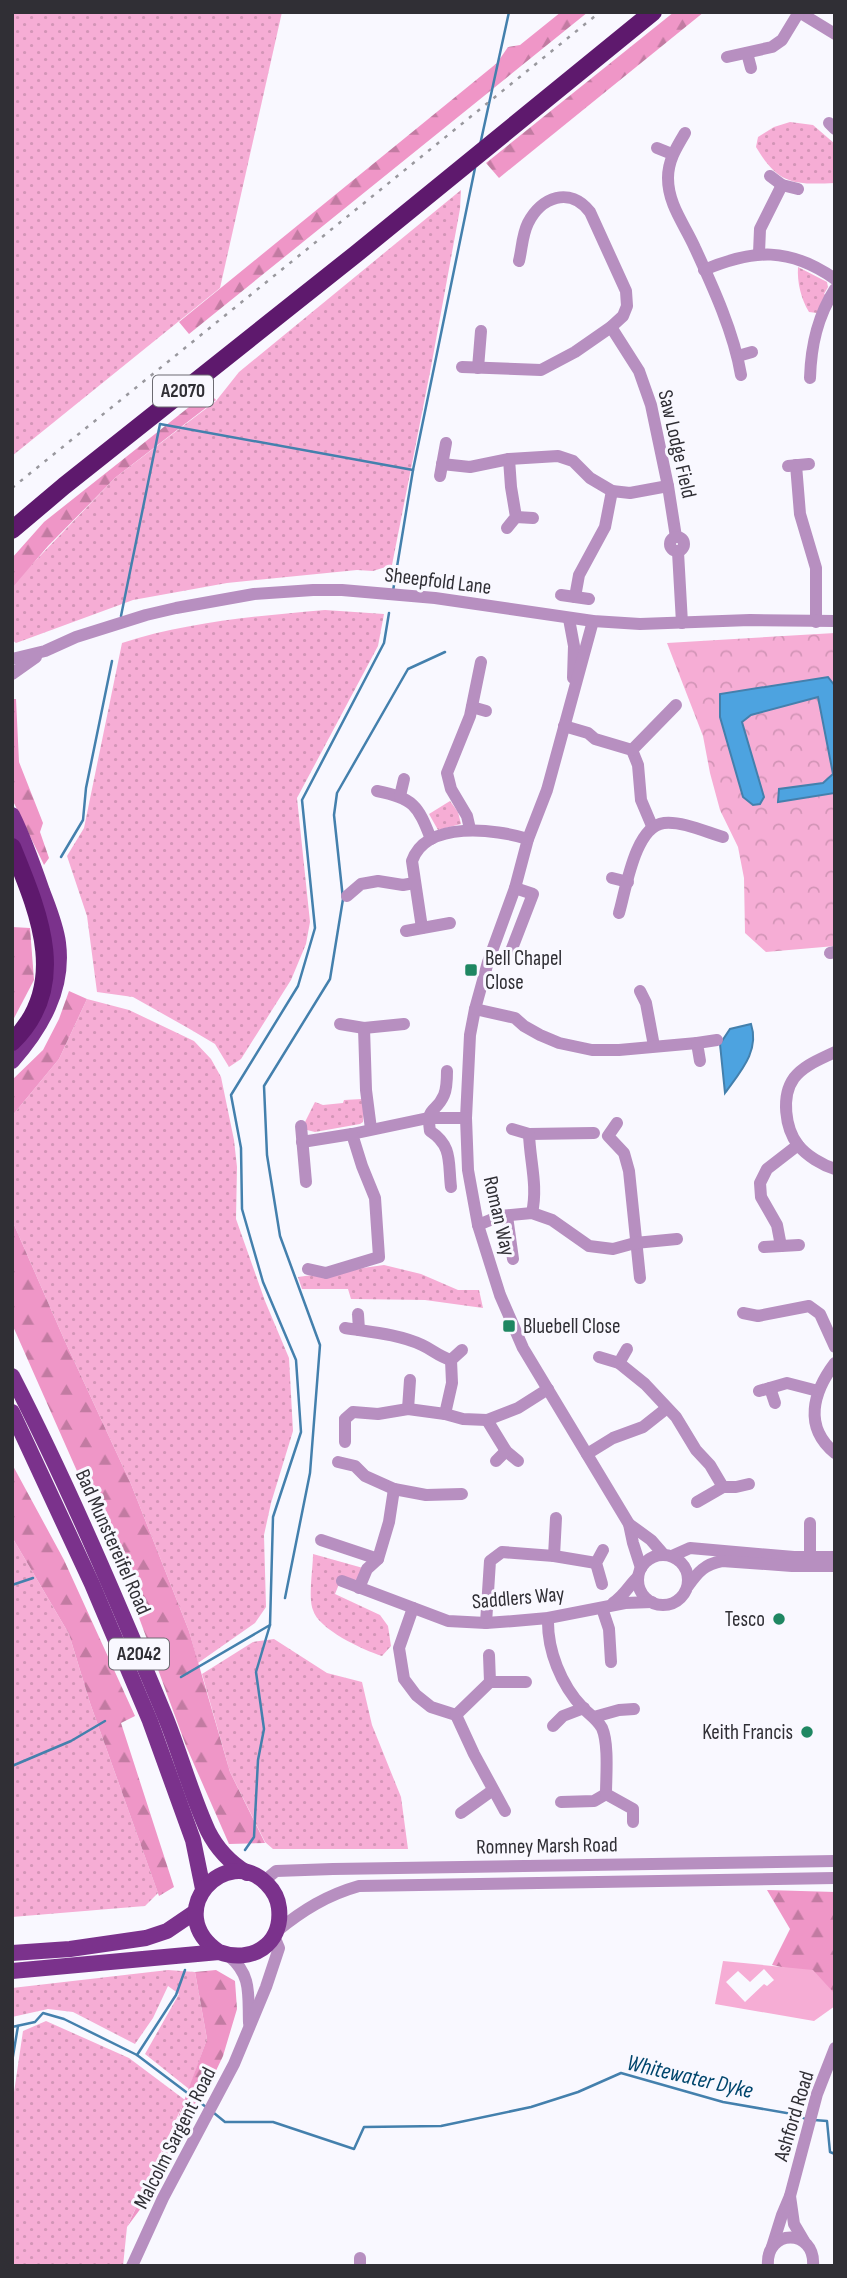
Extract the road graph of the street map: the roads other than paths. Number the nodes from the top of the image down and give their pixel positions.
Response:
1 (653, 12) edge
2 (799, 12) edge
3 (835, 34) edge
4 (747, 52) junction
5 (727, 57) dead end
6 (751, 68) dead end
7 (685, 134) dead end
8 (657, 148) dead end
9 (672, 154) junction
10 (771, 176) dead end
11 (782, 185) junction
12 (798, 189) dead end
13 (760, 253) junction
14 (519, 261) dead end
15 (704, 270) junction
16 (835, 279) edge
17 (835, 289) edge
18 (611, 327) junction
19 (481, 331) dead end
20 (752, 352) dead end
21 (738, 356) junction
22 (796, 356) dead end
23 (811, 357) junction
24 (462, 367) dead end
25 (478, 368) junction
26 (741, 375) dead end
27 (810, 378) dead end
28 (446, 443) dead end
29 (509, 459) junction
30 (797, 465) dead end
31 (668, 486) junction
32 (612, 491) junction
33 (516, 517) junction
34 (533, 518) dead end
35 (507, 528) dead end
36 (12, 530) edge
37 (561, 595) dead end
38 (575, 597) junction
39 (589, 599) dead end
40 (569, 619) junction
41 (593, 621) junction
42 (816, 621) junction
43 (835, 621) edge
44 (682, 623) junction
45 (45, 651) junction
46 (12, 659) edge
47 (481, 662) dead end
48 (12, 674) edge
49 (574, 689) junction
50 (680, 704) dead end
51 (472, 708) junction
52 (486, 711) dead end
53 (564, 726) junction
54 (632, 750) junction
55 (404, 779) dead end
56 (377, 791) dead end
57 (400, 796) junction
58 (12, 815) edge
59 (652, 827) junction
60 (470, 829) junction
61 (700, 831) junction
62 (723, 837) dead end
63 (431, 839) junction
64 (528, 839) junction
65 (694, 845) dead end
66 (12, 847) edge
67 (612, 878) dead end
68 (628, 882) junction
69 (414, 883) junction
70 (515, 888) junction
71 (347, 896) dead end
72 (619, 913) dead end
73 (450, 923) dead end
74 (422, 928) junction
75 (406, 932) dead end
76 (511, 951) dead end
77 (640, 991) dead end
78 (475, 1009) junction
79 (340, 1024) dead end
80 (404, 1024) dead end
81 (365, 1028) junction
82 (716, 1040) dead end
83 (12, 1042) edge
84 (697, 1043) junction
85 (654, 1046) junction
86 (835, 1052) edge
87 (12, 1061) edge
88 (699, 1061) dead end
89 (447, 1071) dead end
90 (428, 1118) junction
91 (466, 1118) junction
92 (617, 1123) dead end
93 (301, 1126) dead end
94 (371, 1129) junction
95 (512, 1129) dead end
96 (594, 1133) dead end
97 (352, 1134) junction
98 (529, 1134) junction
99 (302, 1142) junction
100 (798, 1145) junction
101 (835, 1169) edge
102 (306, 1182) dead end
103 (452, 1188) dead end
104 (532, 1213) junction
105 (507, 1216) junction
106 (478, 1225) junction
107 (378, 1230) junction
108 (392, 1230) dead end
109 (677, 1238) dead end
110 (635, 1243) junction
111 (799, 1245) dead end
112 (781, 1246) junction
113 (764, 1247) dead end
114 (513, 1259) dead end
115 (308, 1269) dead end
116 (640, 1278) dead end
117 (743, 1313) dead end
118 (358, 1314) dead end
119 (345, 1328) dead end
120 (359, 1330) junction
121 (835, 1348) edge
122 (627, 1349) dead end
123 (462, 1350) dead end
124 (599, 1357) dead end
125 (451, 1360) junction
126 (618, 1363) junction
127 (835, 1363) edge
128 (12, 1365) edge
129 (12, 1376) edge
130 (410, 1380) dead end
131 (548, 1389) junction
132 (818, 1391) junction
133 (775, 1403) dead end
134 (667, 1408) junction
135 (408, 1409) junction
136 (12, 1412) edge
137 (445, 1413) junction
138 (487, 1420) junction
139 (38, 1427) junction
140 (12, 1434) edge
141 (345, 1442) dead end
142 (506, 1451) junction
143 (835, 1453) edge
144 (587, 1454) junction
145 (496, 1461) dead end
146 (518, 1461) dead end
147 (338, 1462) dead end
148 (749, 1484) dead end
149 (46, 1487) junction
150 (723, 1487) junction
151 (394, 1489) junction
152 (462, 1494) dead end
153 (697, 1502) dead end
154 (556, 1518) dead end
155 (810, 1522) dead end
156 (629, 1524) junction
157 (321, 1540) dead end
158 (603, 1550) dead end
159 (554, 1556) junction
160 (668, 1556) junction
161 (810, 1556) junction
162 (835, 1557) edge
163 (378, 1559) junction
164 (596, 1563) junction
165 (835, 1566) edge
166 (640, 1572) junction
167 (342, 1581) dead end
168 (602, 1584) dead end
169 (688, 1586) junction
170 (359, 1588) junction
171 (652, 1602) junction
172 (412, 1608) junction
173 (603, 1608) junction
174 (548, 1618) junction
175 (486, 1623) junction
176 (489, 1655) dead end
177 (611, 1662) dead end
178 (490, 1682) junction
179 (526, 1682) dead end
180 (634, 1709) dead end
181 (589, 1713) junction
182 (456, 1715) junction
183 (554, 1726) dead end
184 (494, 1790) junction
185 (606, 1794) junction
186 (561, 1802) dead end
187 (505, 1811) dead end
188 (461, 1813) dead end
189 (634, 1822) dead end
190 (835, 1861) edge
191 (247, 1873) junction
192 (835, 1878) edge
193 (264, 1881) junction
194 (203, 1889) junction
195 (195, 1912) junction
196 (275, 1933) junction
197 (12, 1953) edge
198 (224, 1954) junction
199 (12, 1971) edge
200 (250, 2027) junction
201 (835, 2048) edge
202 (790, 2196) junction
203 (805, 2243) junction
204 (772, 2247) junction
205 (814, 2265) edge
206 (132, 2266) edge
207 (768, 2266) edge

1 - 36 highway, A2070
2 - 3 street
2 - 4 street
4 - 5 street
4 - 6 street
7 - 9 street
8 - 9 street
9 - 15 street
10 - 11 street
11 - 12 street
11 - 13 street
13 - 15 street
13 - 16 street
14 - 18 street
15 - 21 street
17 - 23 street
18 - 25 street
18 - 31 street, Saw Lodge Field
19 - 25 street
20 - 21 street
21 - 26 street
22 - 23 street
23 - 27 street
24 - 25 street
28 - 29 street
29 - 32 street
29 - 33 street
30 - 42 street
31 - 32 street
31 - 44 street, Saw Lodge Field
32 - 38 street
33 - 34 street
33 - 35 street
37 - 38 street
38 - 39 street
40 - 41 street, Sheepfold Lane
40 - 45 street, Sheepfold Lane
40 - 49 street, Roman Way
41 - 44 street, Sheepfold Lane
41 - 49 street, Roman Way
42 - 43 street, Sheepfold Lane
42 - 44 street, Sheepfold Lane
45 - 46 street, Sheepfold Lane
45 - 48 street, Sheepfold Lane
47 - 51 street
49 - 53 street, Roman Way
50 - 54 street
51 - 52 street
51 - 60 street
53 - 54 street
53 - 64 street, Roman Way
54 - 59 street
55 - 57 street
56 - 57 street
57 - 63 street
58 - 87 main road
59 - 61 street
59 - 68 street
60 - 63 street
60 - 64 street
61 - 62 street
61 - 65 street
63 - 69 street
64 - 70 street, Roman Way
66 - 83 highway
67 - 68 street
68 - 72 street
69 - 71 street
69 - 74 street
70 - 76 street
70 - 78 street, Roman Way
73 - 74 street
74 - 75 street
77 - 85 street
78 - 85 street
78 - 91 street, Roman Way
79 - 81 street
80 - 81 street
81 - 94 street
82 - 84 street
84 - 85 street
84 - 88 street
86 - 100 street
89 - 90 street
90 - 91 street
90 - 94 street
90 - 103 street
91 - 106 street, Roman Way
92 - 110 street
93 - 99 street
94 - 97 street
95 - 98 street
96 - 98 street
97 - 99 street
97 - 107 street
98 - 104 street
99 - 102 street
100 - 101 street
100 - 112 street
104 - 105 street
104 - 110 street
105 - 106 street
105 - 114 street
106 - 131 street, Roman Way
107 - 108 street
107 - 115 street
109 - 110 street
110 - 116 street
111 - 112 street
112 - 113 street
117 - 121 street
118 - 120 street
119 - 120 street
120 - 125 street
122 - 126 street
123 - 125 street
124 - 126 street
125 - 137 street
126 - 134 street
127 - 132 street
128 - 139 main road
129 - 139 main road, Bad Munstereifel Road / A2042
130 - 135 street
131 - 138 street
131 - 144 street, Roman Way
132 - 133 street
132 - 143 street
134 - 144 street
134 - 150 street
135 - 137 street
135 - 141 street
136 - 149 main road, Bad Munstereifel Road / A2042
137 - 138 street
138 - 142 street
139 - 191 main road, Bad Munstereifel Road / A2042
140 - 149 main road
142 - 145 street
142 - 146 street
144 - 156 street, Roman Way
147 - 151 street
148 - 150 street
149 - 194 main road, Bad Munstereifel Road / A2042
150 - 153 street
151 - 152 street
151 - 163 street
154 - 159 street
155 - 161 street
156 - 160 street, Roman Way
156 - 166 street, Roman Way
157 - 163 street
158 - 164 street
159 - 164 street
159 - 175 street
160 - 161 street
160 - 166 street
160 - 169 street
161 - 162 street
163 - 170 street
164 - 168 street
165 - 169 street
166 - 171 street
166 - 173 street
167 - 170 street, Saddlers Way
169 - 171 street
170 - 172 street, Saddlers Way
171 - 173 street, Saddlers Way
172 - 175 street, Saddlers Way
172 - 182 street
173 - 174 street, Saddlers Way
173 - 177 street
174 - 175 street, Saddlers Way
174 - 181 street
176 - 178 street
178 - 179 street
178 - 182 street
180 - 181 street
181 - 183 street
181 - 185 street
182 - 184 street
184 - 187 street
184 - 188 street
185 - 186 street
185 - 189 street
190 - 193 street, Romney Marsh Road
191 - 193 main road
191 - 194 main road
192 - 196 street, Romney Marsh Road
193 - 196 main road
194 - 195 main road
195 - 197 main road
195 - 198 main road
196 - 198 main road
196 - 200 street, Malcolm Sargent Road
198 - 199 main road
198 - 200 street, Malcolm Sargent Road
200 - 206 street, Malcolm Sargent Road
201 - 202 street, Ashford Road
202 - 203 street, Ashford Road
202 - 204 street, Ashford Road
203 - 204 street
203 - 205 street, Ashford Road
204 - 207 street, Ashford Road

